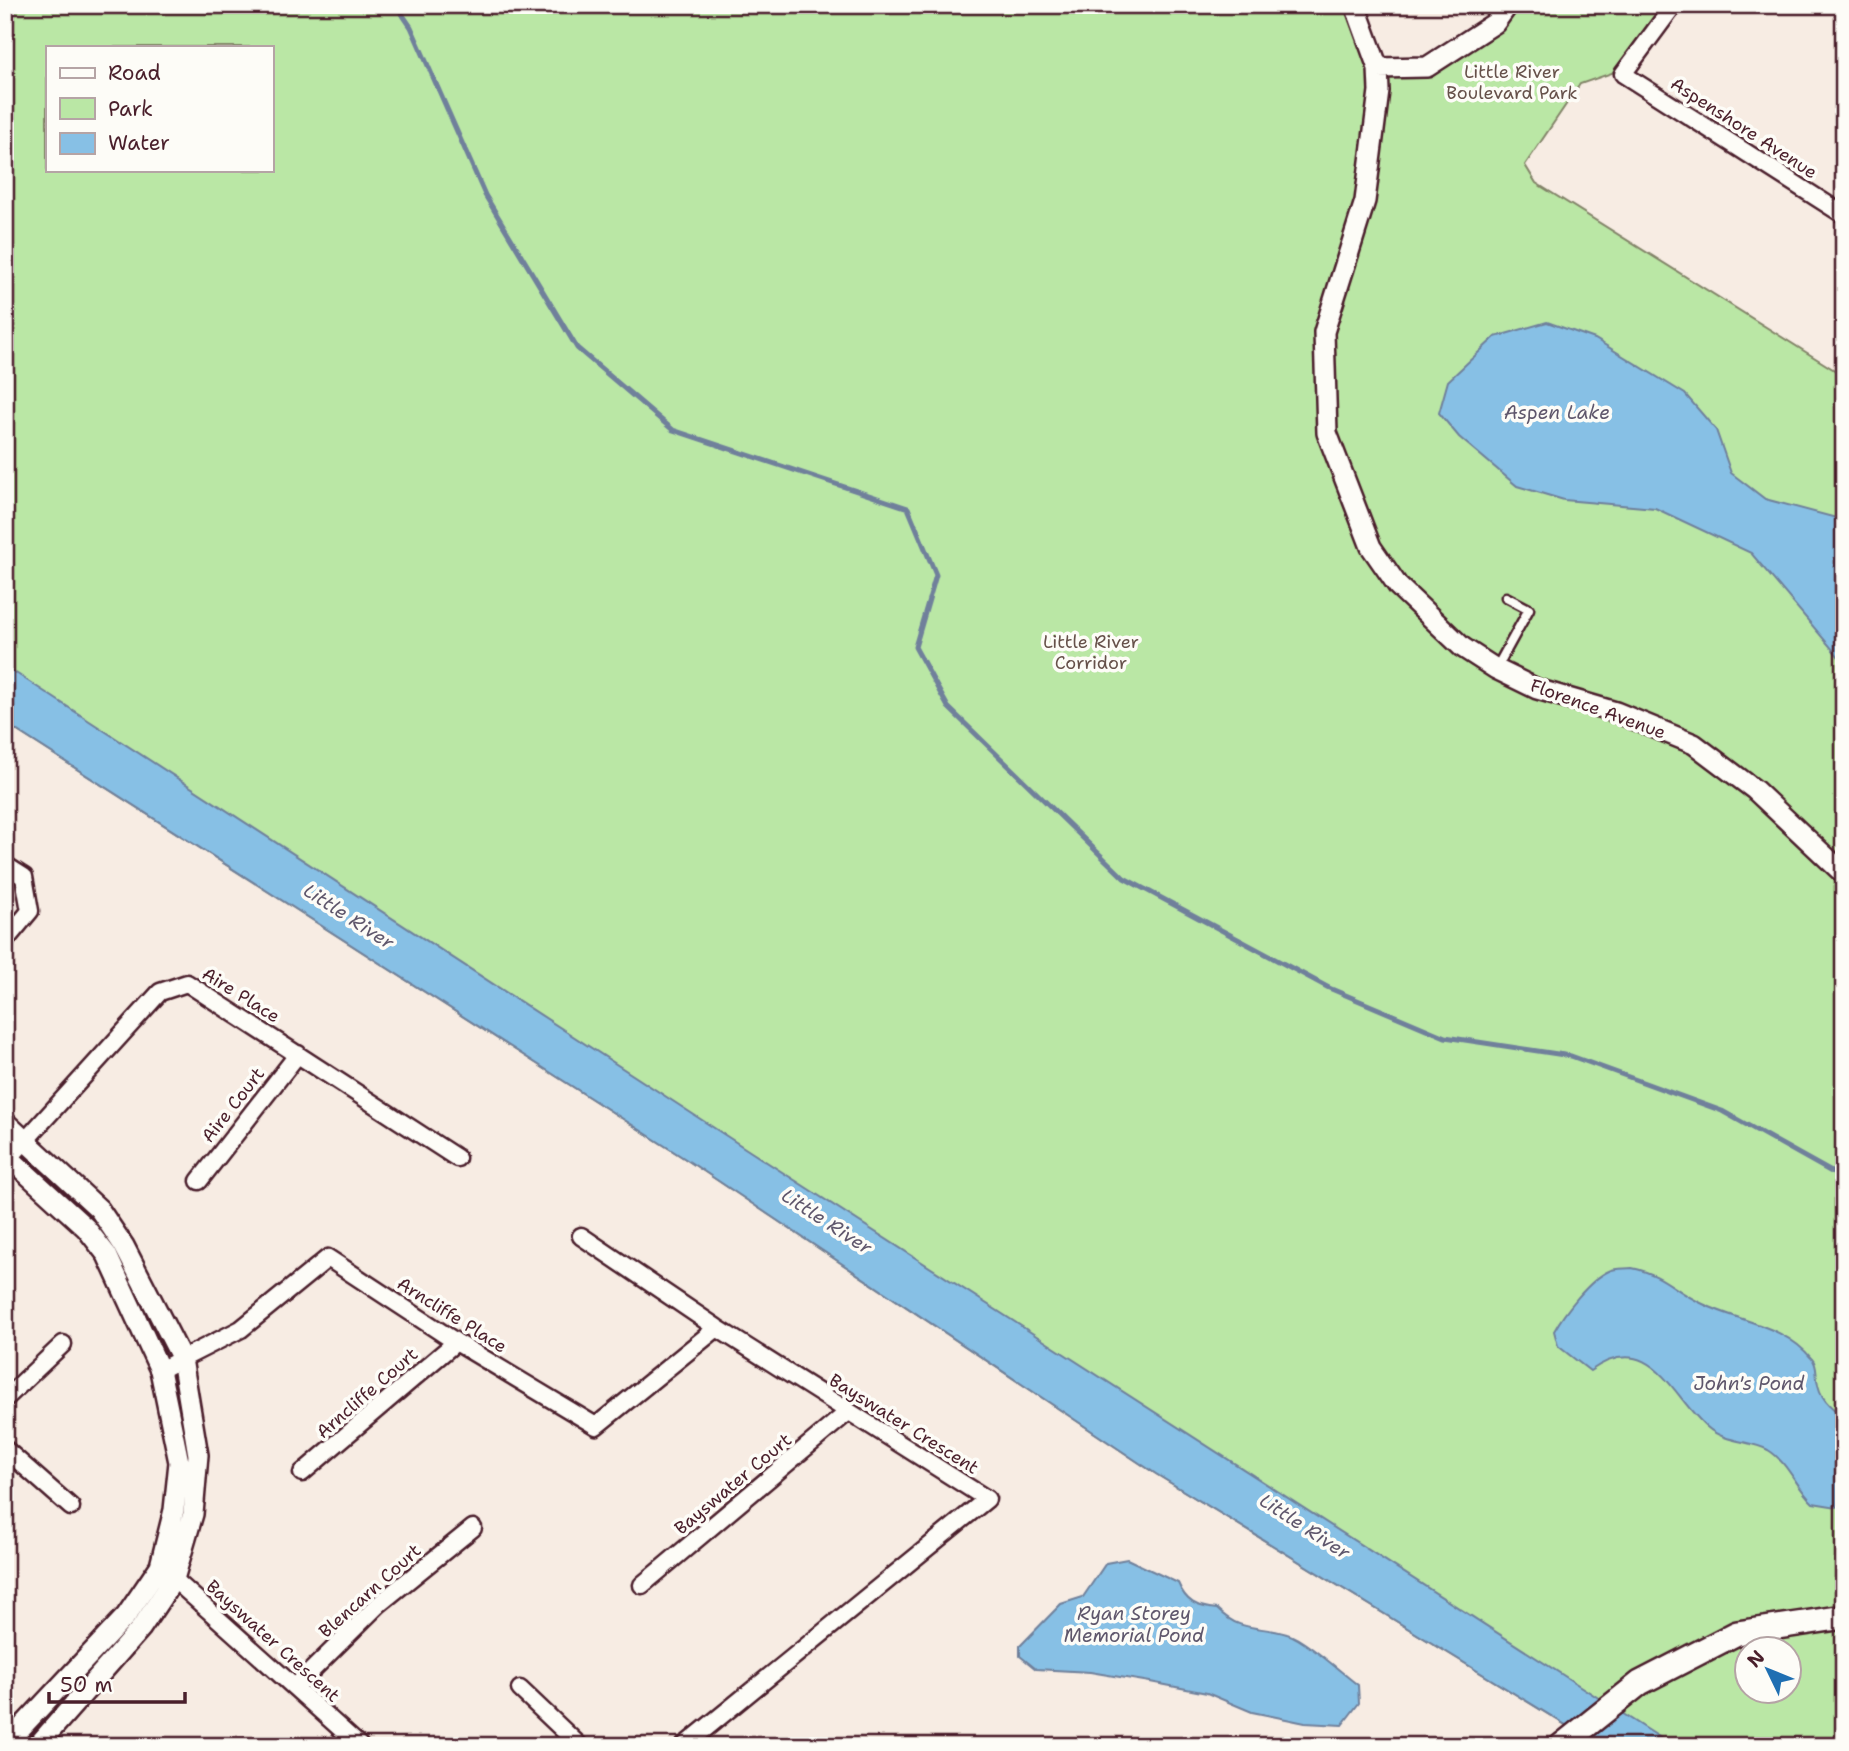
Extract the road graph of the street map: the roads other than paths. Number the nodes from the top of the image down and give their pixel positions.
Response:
1 (1355, 5) edge
2 (1508, 5) edge
3 (1674, 5) edge
4 (1378, 68) junction
5 (1844, 215) edge
6 (1506, 597) dead end
7 (1496, 668) junction
8 (5, 865) edge
9 (1844, 874) edge
10 (5, 941) edge
11 (298, 1054) junction
12 (5, 1122) edge
13 (26, 1141) junction
14 (7, 1158) edge
15 (457, 1158) dead end
16 (199, 1181) dead end
17 (581, 1236) dead end
18 (717, 1328) junction
19 (456, 1342) junction
20 (63, 1344) dead end
21 (182, 1359) junction
22 (160, 1370) junction
23 (5, 1399) edge
24 (848, 1412) junction
25 (5, 1449) edge
26 (302, 1473) dead end
27 (71, 1507) dead end
28 (473, 1528) dead end
29 (167, 1573) junction
30 (642, 1585) dead end
31 (1844, 1618) edge
32 (296, 1686) junction
33 (520, 1689) dead end
34 (5, 1745) edge
35 (37, 1746) edge
36 (360, 1746) edge
37 (580, 1746) edge
38 (684, 1746) edge
39 (1561, 1746) edge

1 - 4 street, Florence Avenue
2 - 4 street
3 - 5 street, Aspenshore Avenue
4 - 7 street, Florence Avenue
6 - 7 lane
7 - 9 street, Florence Avenue
8 - 10 street
11 - 13 street, Aire Place
11 - 15 street, Aire Place
11 - 16 street, Aire Court
12 - 13 street
13 - 14 street, Aire Place
13 - 21 street
14 - 22 street
17 - 18 street, Bayswater Crescent
18 - 19 street, Arncliffe Place
18 - 24 street, Bayswater Crescent
19 - 21 street, Arncliffe Place
19 - 26 street, Arncliffe Court
20 - 23 street
21 - 22 street, Arncliffe Place
21 - 29 street
22 - 29 street
24 - 30 street, Bayswater Court
24 - 38 street, Bayswater Crescent
25 - 27 street
28 - 32 street, Blencarn Court
29 - 32 street, Bayswater Crescent
29 - 34 street
29 - 35 street
31 - 39 main road
32 - 36 street, Bayswater Crescent
33 - 37 street

